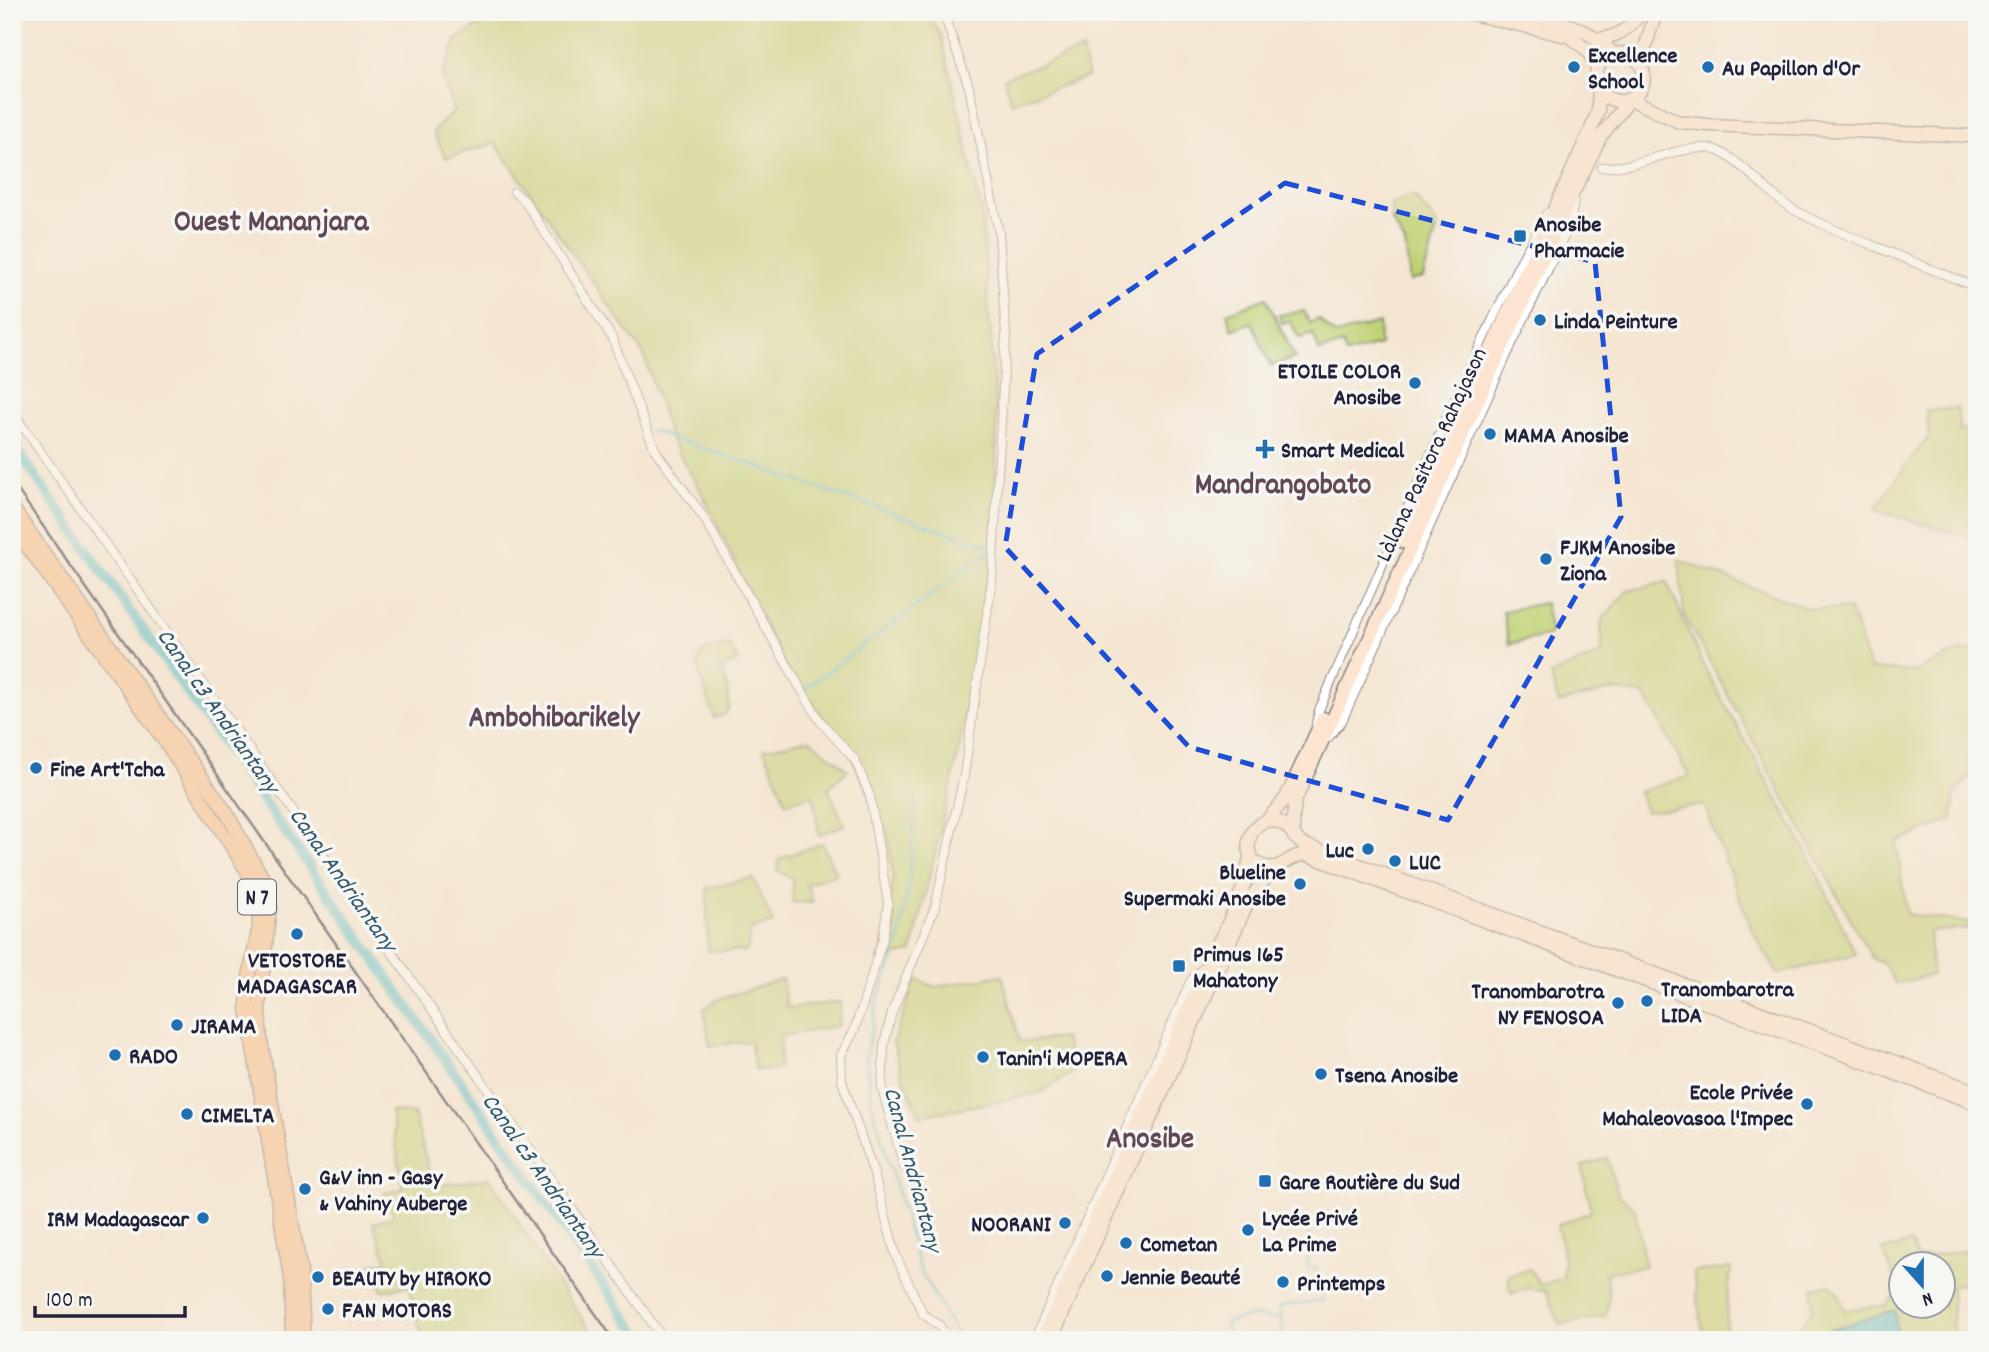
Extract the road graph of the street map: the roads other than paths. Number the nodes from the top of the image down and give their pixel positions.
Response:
1 (943, 12) edge
2 (1464, 12) edge
3 (1513, 12) edge
4 (1642, 12) edge
5 (1656, 12) edge
6 (1594, 38) junction
7 (1615, 53) junction
8 (1640, 64) junction
9 (1597, 69) junction
10 (1599, 89) junction
11 (1630, 99) junction
12 (1651, 108) junction
13 (1611, 121) junction
14 (1977, 136) edge
15 (1602, 167) dead end
16 (1571, 185) junction
17 (514, 192) dead end
18 (1977, 287) edge
19 (12, 411) edge
20 (12, 507) edge
21 (12, 524) edge
22 (1315, 747) junction
23 (1266, 821) junction
24 (1294, 837) junction
25 (1250, 855) junction
26 (1291, 858) junction
27 (1273, 868) junction
28 (1209, 962) junction
29 (1977, 1092) edge
30 (1977, 1104) edge
31 (904, 1167) dead end
32 (292, 1340) edge
33 (304, 1340) edge
34 (664, 1340) edge
35 (949, 1340) edge
36 (1034, 1340) edge
37 (1042, 1340) edge
38 (1051, 1340) edge

1 - 31 street
2 - 9 main road
3 - 6 main road
4 - 6 main road
4 - 7 main road
5 - 8 main road
6 - 7 main road
7 - 8 main road
7 - 9 main road
8 - 11 main road
9 - 10 main road
10 - 11 main road
10 - 16 main road, Làlana Pasitora Rahajason
11 - 12 main road
11 - 13 main road, Làlana Pasitora Rahajason
12 - 13 main road
12 - 14 main road
13 - 16 main road, Làlana Pasitora Rahajason
15 - 18 street
16 - 22 main road, Làlana Pasitora Rahajason
16 - 22 street
17 - 35 street
19 - 34 street
20 - 33 main road, N 7
21 - 32 main road, N 7
22 - 23 main road, Làlana Pasitora Rahajason
22 - 24 main road, Làlana Pasitora Rahajason
23 - 24 main road
23 - 25 main road
24 - 26 main road
24 - 29 main road
25 - 27 main road
25 - 28 main road
26 - 27 main road
26 - 30 main road
27 - 38 main road
28 - 36 street
28 - 37 main road

